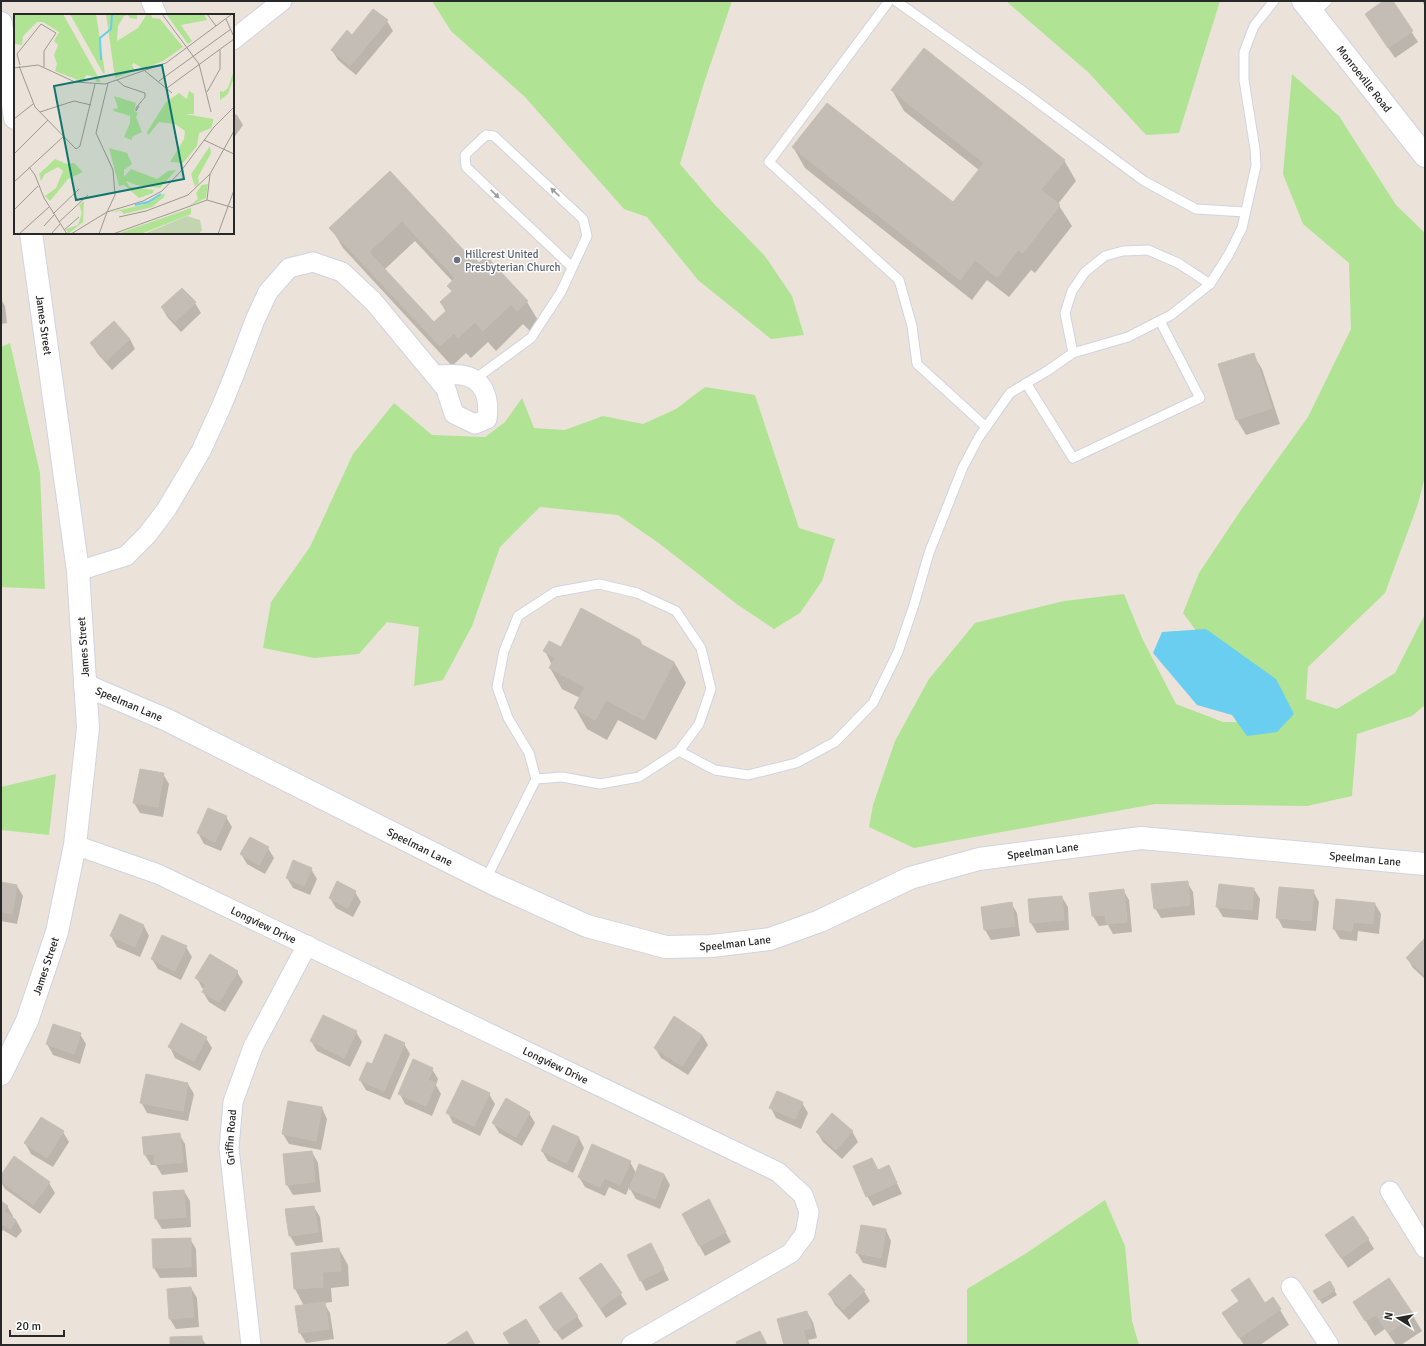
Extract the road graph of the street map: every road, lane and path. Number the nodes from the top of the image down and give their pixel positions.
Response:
1 (151, 1) edge
2 (282, 1) edge
3 (889, 1) edge
4 (896, 1) edge
5 (1274, 1) edge
6 (1315, 5) edge
7 (158, 14) edge
8 (1, 23) edge
9 (234, 39) edge
10 (14, 111) edge
11 (1425, 156) edge
12 (1246, 212) junction
13 (31, 234) edge
14 (572, 268) junction
15 (1210, 284) junction
16 (1160, 321) junction
17 (1073, 353) junction
18 (435, 375) junction
19 (475, 379) junction
20 (1026, 384) junction
21 (986, 427) junction
22 (78, 571) junction
23 (85, 685) junction
24 (679, 751) junction
25 (536, 779) junction
26 (75, 846) junction
27 (1425, 864) edge
28 (486, 879) junction
29 (307, 945) junction
30 (1, 1074) edge
31 (1390, 1191) dead end
32 (1425, 1248) edge
33 (1292, 1287) dead end
34 (251, 1345) edge
35 (632, 1345) edge
36 (1329, 1345) edge

1 - 7 street
2 - 9 street
3 - 21 lane
4 - 12 lane
5 - 12 lane
6 - 11 street, Monroeville Road
8 - 10 street
12 - 15 lane
13 - 22 street, James Street
14 -> 14 lane
14 - 19 lane
15 - 16 lane
15 - 17 lane
16 - 17 lane
16 - 20 lane
17 - 20 lane
18 - 19 street
18 - 19 street
18 - 22 street
20 - 21 lane
21 - 24 lane
22 - 23 street, James Street
23 - 26 street, James Street
23 - 28 street, Speelman Lane
24 - 25 lane
24 - 25 lane
25 - 28 lane
26 - 29 street, Longview Drive
26 - 30 street, James Street
27 - 28 street, Speelman Lane
29 - 34 street, Griffin Road
29 - 35 street, Longview Drive
31 - 32 street
33 - 36 street

